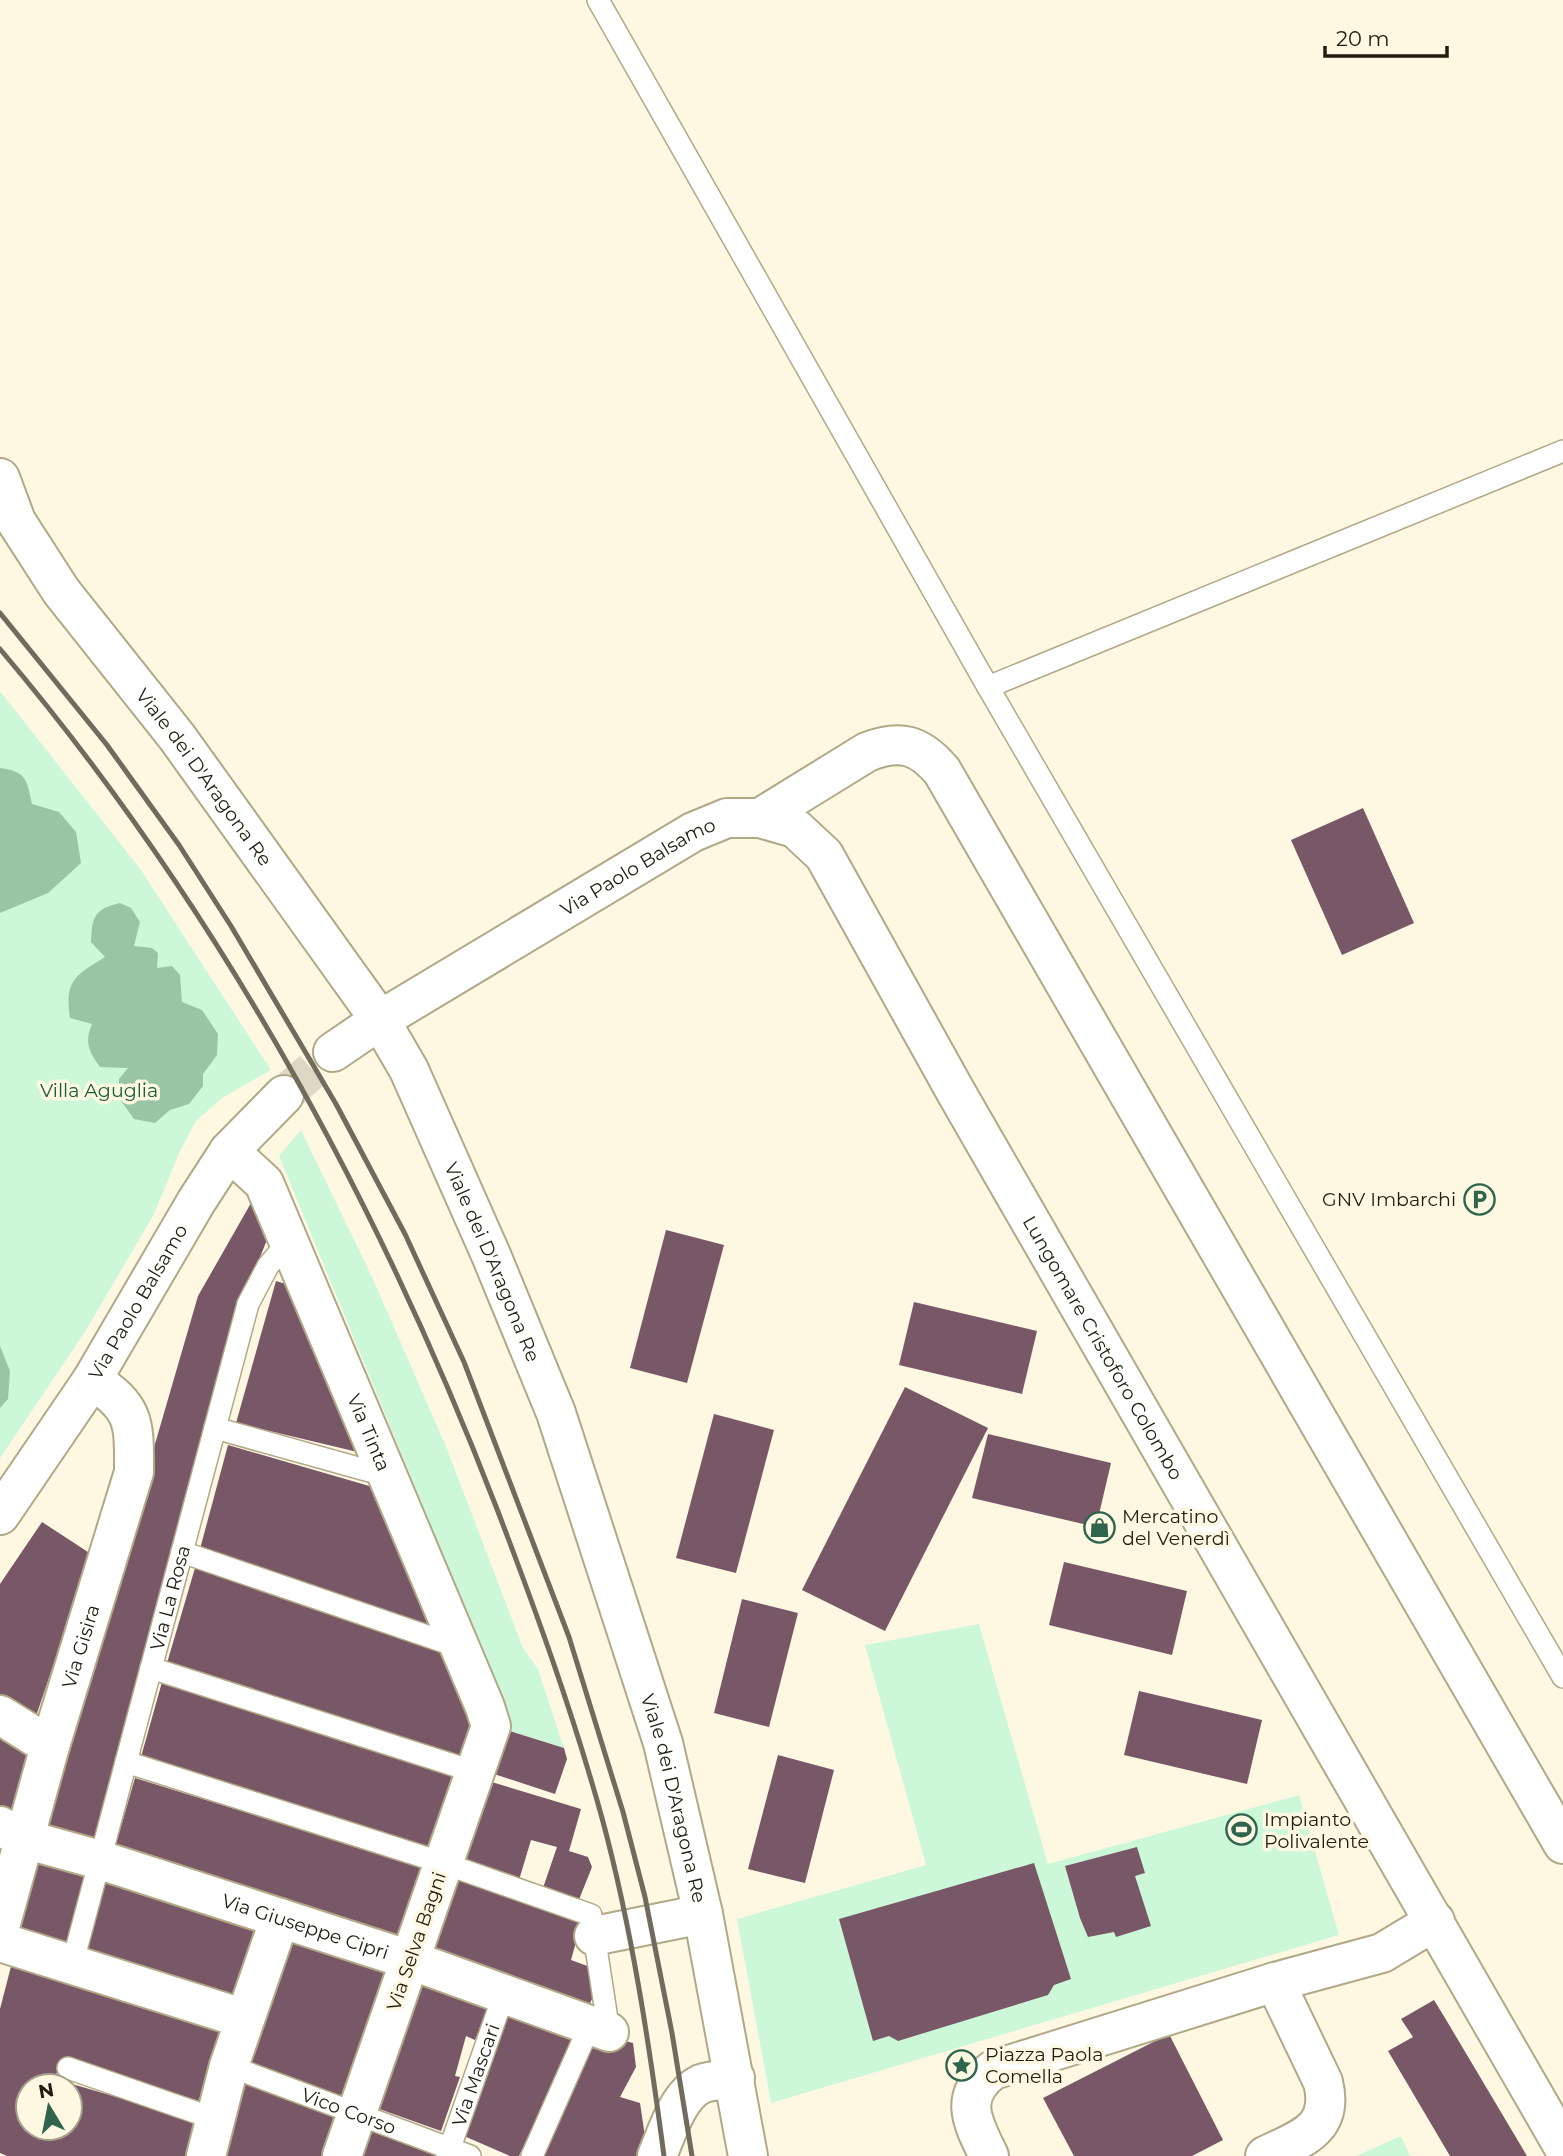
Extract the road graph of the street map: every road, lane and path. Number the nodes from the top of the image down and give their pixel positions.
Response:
1 (598, 0) edge
2 (1563, 451) edge
3 (0, 478) edge
4 (988, 687) junction
5 (761, 818) junction
6 (380, 1020) junction
7 (333, 1052) tunnel mouth
8 (957, 1094) joint
9 (284, 1095) tunnel mouth
10 (229, 1151) junction
11 (288, 1242) junction
12 (92, 1380) junction
13 (215, 1428) junction
14 (387, 1476) junction
15 (0, 1515) edge
16 (182, 1552) junction
17 (460, 1647) junction
18 (151, 1668) junction
19 (1563, 1677) edge
20 (0, 1715) edge
21 (491, 1726) joint
22 (50, 1746) junction
23 (126, 1762) junction
24 (475, 1772) junction
25 (12, 1832) edge
26 (1563, 1844) edge
27 (100, 1860) junction
28 (443, 1864) junction
29 (703, 1913) junction
30 (279, 1918) junction
31 (1435, 1921) junction
32 (0, 1927) edge
33 (594, 1936) junction
34 (0, 1942) edge
35 (410, 1960) junction
36 (72, 1965) junction
37 (1275, 1982) junction
38 (504, 1994) junction
39 (245, 2020) junction
40 (600, 2028) junction
41 (229, 2066) junction
42 (68, 2068) dead end
43 (734, 2078) junction
44 (356, 2113) junction
45 (215, 2119) junction
46 (1563, 2146) edge
47 (448, 2152) edge
48 (206, 2156) edge
49 (342, 2156) edge
50 (470, 2156) edge
51 (532, 2156) edge
52 (657, 2156) edge
53 (748, 2156) edge
54 (989, 2156) edge
55 (1265, 2156) edge

1 - 4 lane
2 - 4 lane
3 - 6 street, Viale dei D'Aragona Re
4 - 19 lane
5 - 6 street, Via Paolo Balsamo
5 - 8 street, Via Paolo Balsamo
5 - 26 street
6 - 7 street, Via Paolo Balsamo
6 - 29 street, Viale dei D'Aragona Re
8 - 31 street, Lungomare Cristoforo Colombo
9 - 10 street, Via Paolo Balsamo
10 - 11 street, Via Tinta
10 - 12 street, Via Paolo Balsamo
11 - 13 lane, Via La Rosa
11 - 14 street, Via Tinta
12 - 15 street, Via Paolo Balsamo
12 - 22 street, Via Gisira
13 - 14 lane
13 - 16 lane, Via La Rosa
14 - 17 street, Via Tinta
16 - 17 lane
16 - 18 lane, Via La Rosa
17 - 21 street, Via Tinta
18 - 23 lane, Via La Rosa
18 - 24 lane
20 - 22 street
21 - 24 street, Via Selva Bagni
22 - 25 street, Via Gisira
23 - 27 lane, Via La Rosa
23 - 28 lane
24 - 28 street, Via Selva Bagni
25 - 27 street, Via Giuseppe Cipri
25 - 32 street, Via Gisira
27 - 30 street, Via Giuseppe Cipri
27 - 36 lane, Via La Rosa
28 - 33 lane
28 - 35 street, Via Selva Bagni
29 - 33 street
29 - 43 street, Viale dei D'Aragona Re
30 - 35 street, Via Giuseppe Cipri
30 - 39 street
31 - 37 street
31 - 46 street, Lungomare Cristoforo Colombo
33 - 40 lane
34 - 36 street
35 - 38 street, Via Giuseppe Cipri
35 - 44 street, Via Selva Bagni
36 - 39 street
37 - 54 street
37 - 55 street
38 - 40 street, Via Giuseppe Cipri
38 - 47 lane, Via Mascari
39 - 41 street
40 - 51 lane
41 - 44 lane, Vico Corso
41 - 45 street
42 - 45 lane
43 - 52 street
43 - 53 street, Viale dei D'Aragona Re
44 - 47 lane, Vico Corso
44 - 49 street, Via Selva Bagni
45 - 48 street
47 - 50 lane, Vico Corso

